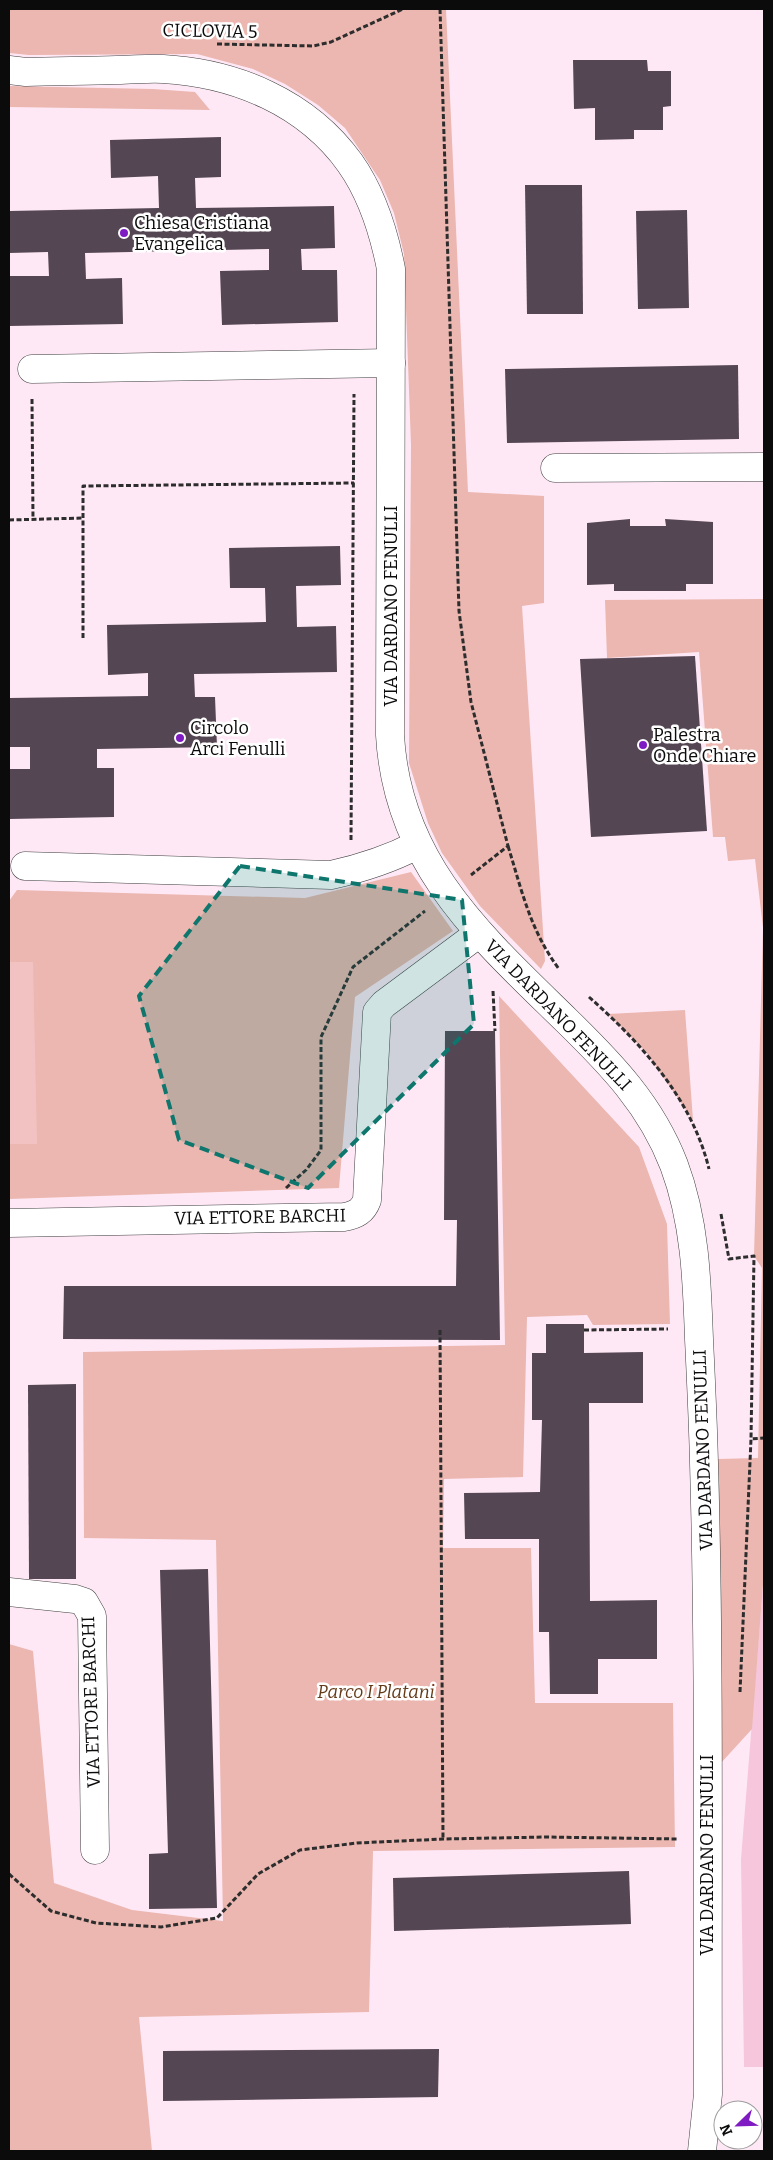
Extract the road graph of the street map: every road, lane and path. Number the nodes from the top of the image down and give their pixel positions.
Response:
1 (403, 9) edge
2 (210, 44) dead end
3 (9, 70) edge
4 (354, 363) junction
5 (391, 363) junction
6 (32, 369) joint
7 (764, 467) edge
8 (555, 468) dead end
9 (354, 483) junction
10 (83, 518) junction
11 (33, 519) junction
12 (9, 520) edge
13 (83, 638) dead end
14 (417, 845) junction
15 (25, 866) dead end
16 (351, 871) junction
17 (478, 934) junction
18 (9, 1222) edge
19 (699, 1322) junction
20 (440, 1330) dead end
21 (584, 1330) dead end
22 (764, 1438) edge
23 (9, 1592) edge
24 (740, 1694) dead end
25 (443, 1839) junction
26 (706, 1841) junction
27 (95, 1850) dead end
28 (9, 1874) edge
29 (702, 2151) edge

1 - 2 path, CICLOVIA 5
3 - 5 street, VIA DARDANO FENULLI
4 - 5 street
4 - 6 street
4 - 9 path
5 - 14 street, VIA DARDANO FENULLI
6 - 11 path
7 - 8 street
9 - 10 path
9 - 16 path
10 - 11 path
10 - 13 path
11 - 12 path
14 - 16 street
14 - 17 street, VIA DARDANO FENULLI
15 - 16 street
17 - 18 street, VIA ETTORE BARCHI
17 - 19 street, VIA DARDANO FENULLI
19 - 21 path
19 - 26 street, VIA DARDANO FENULLI
20 - 25 path
22 - 24 path
23 - 27 street, VIA ETTORE BARCHI
25 - 26 path
25 - 28 path
26 - 29 street, VIA DARDANO FENULLI

